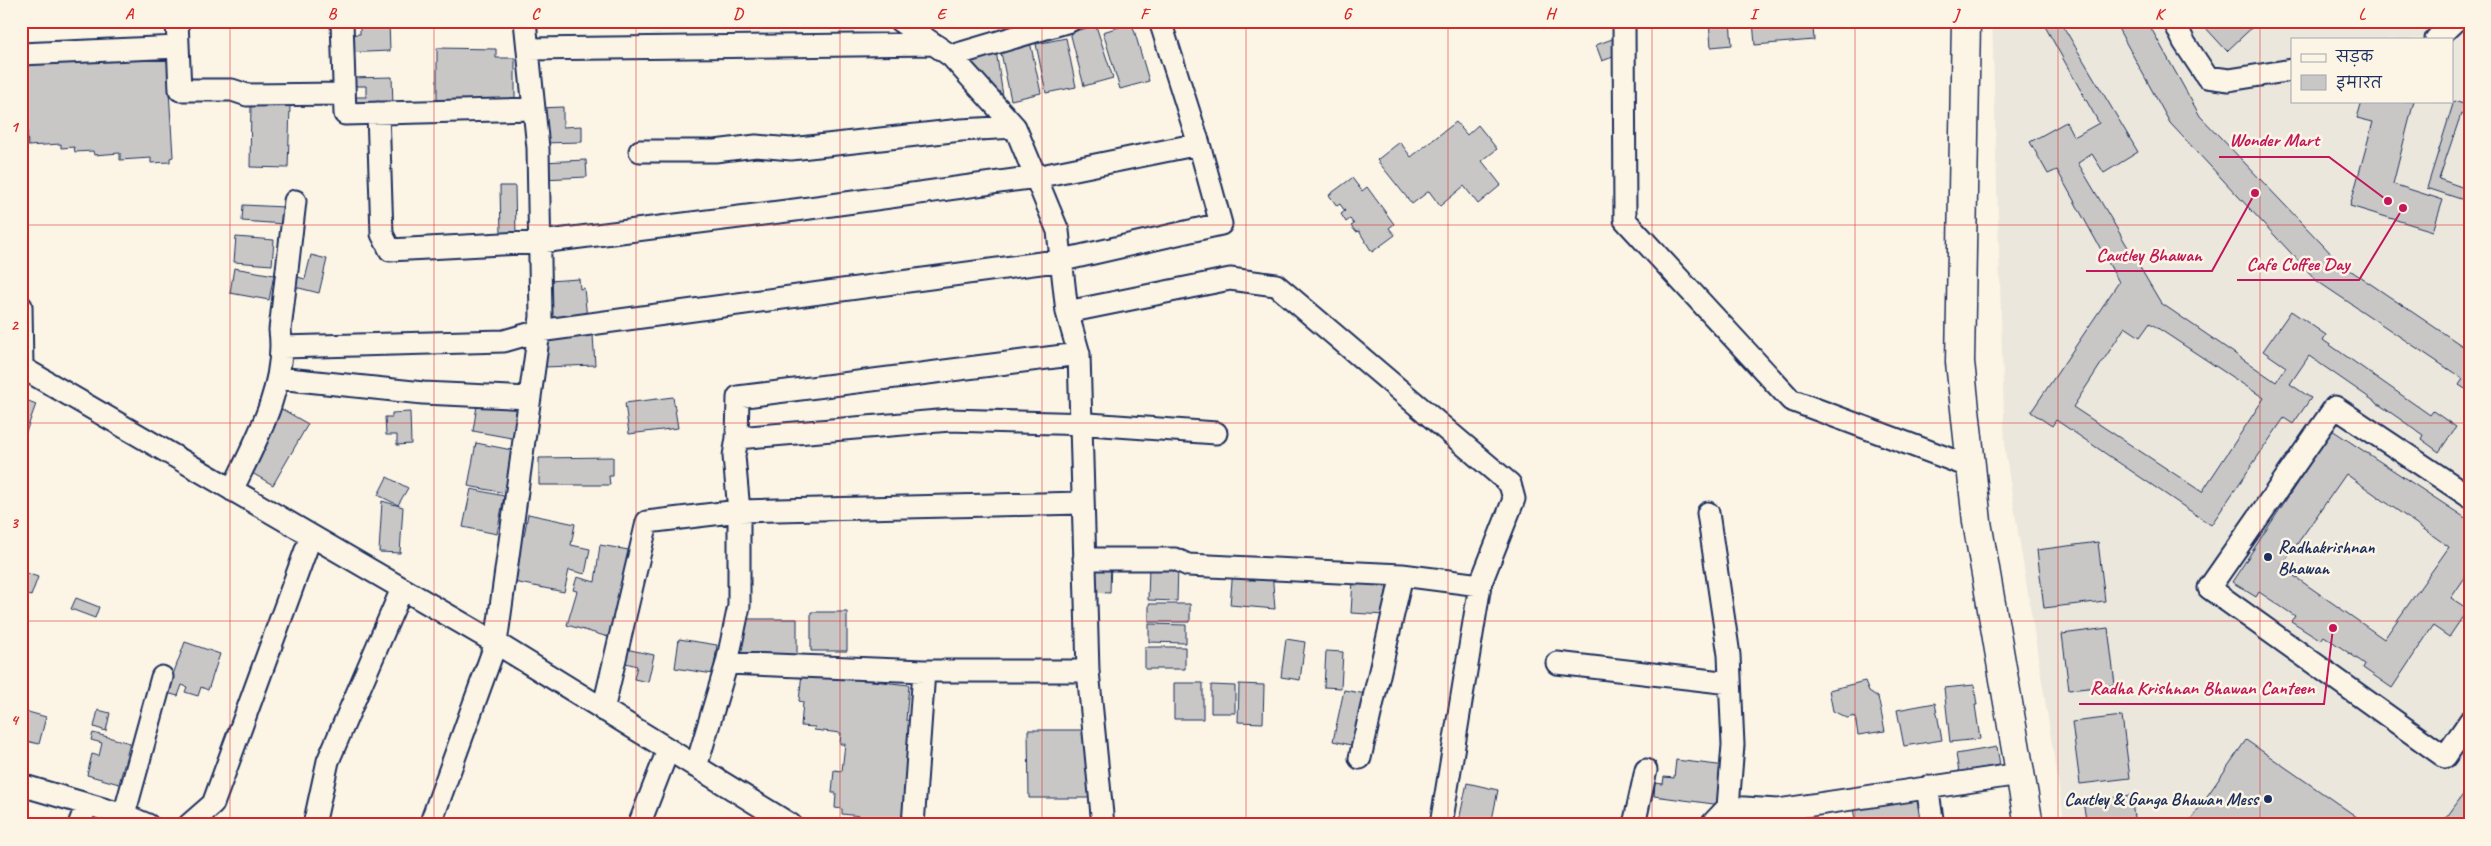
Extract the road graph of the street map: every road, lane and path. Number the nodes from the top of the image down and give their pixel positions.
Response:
1 (177, 21) edge
2 (342, 21) edge
3 (525, 21) edge
4 (900, 21) edge
5 (1070, 21) edge
6 (1160, 21) edge
7 (1624, 21) edge
8 (1966, 21) edge
9 (2174, 21) edge
10 (2455, 21) edge
11 (2437, 38) edge
12 (934, 44) junction
13 (178, 47) junction
14 (528, 49) junction
15 (21, 54) edge
16 (951, 56) junction
17 (2291, 70) edge
18 (344, 94) junction
19 (534, 109) junction
20 (378, 113) junction
21 (1015, 127) junction
22 (1199, 144) junction
23 (640, 151) dead end
24 (1036, 177) junction
25 (295, 201) dead end
26 (541, 242) junction
27 (1063, 260) junction
28 (21, 306) edge
29 (1067, 312) junction
30 (539, 331) junction
31 (282, 347) junction
32 (1079, 354) junction
33 (22, 367) edge
34 (278, 378) junction
35 (530, 398) junction
36 (1080, 424) junction
37 (1216, 433) dead end
38 (737, 438) junction
39 (1971, 467) junction
40 (232, 490) junction
41 (2470, 496) edge
42 (1081, 503) junction
43 (739, 511) junction
44 (1708, 512) dead end
45 (311, 536) junction
46 (1084, 559) junction
47 (1402, 575) junction
48 (1480, 585) junction
49 (402, 589) junction
50 (496, 643) junction
51 (727, 663) junction
52 (1557, 663) dead end
53 (924, 671) junction
54 (1088, 671) junction
55 (162, 677) dead end
56 (1730, 683) junction
57 (604, 710) junction
58 (2470, 721) edge
59 (668, 750) junction
60 (1360, 758) dead end
61 (696, 767) junction
62 (1646, 770) dead end
63 (2020, 774) junction
64 (21, 784) edge
65 (1927, 787) junction
66 (86, 804) junction
67 (1728, 807) junction
68 (124, 815) junction
69 (1779, 818) edge
70 (79, 825) edge
71 (148, 825) edge
72 (189, 825) edge
73 (314, 825) edge
74 (430, 825) edge
75 (639, 825) edge
76 (790, 825) edge
77 (913, 825) edge
78 (1103, 825) edge
79 (1441, 825) edge
80 (1634, 825) edge
81 (1711, 825) edge
82 (1933, 825) edge
83 (2029, 825) edge

1 - 13 street
2 - 18 street
3 - 14 street
4 - 12 street
5 - 16 street
6 - 22 street
7 - 39 street
8 - 39 street
9 - 17 street
10 - 11 street
12 - 14 street
12 - 16 street
13 - 15 street
13 - 18 street
14 - 19 street
16 - 21 street
18 - 20 street
19 - 20 street
19 - 26 street
20 - 26 street
21 - 23 street
21 - 24 street
22 - 24 street
22 - 27 street
24 - 26 street
24 - 27 street
25 - 31 street
26 - 30 street
27 - 29 street
27 - 30 street
28 - 33 street
29 - 32 street
29 - 48 street
30 - 31 street
30 - 35 street
31 - 34 street
32 - 36 street
32 - 38 street
33 - 40 street
34 - 35 street
34 - 40 street
35 - 50 street
36 - 37 street
36 - 38 street
36 - 42 street
38 - 43 street
39 - 63 street
40 - 45 street
41 - 58 street
42 - 43 street
42 - 46 street
43 - 51 street
43 - 57 street
44 - 56 street
45 - 49 street
45 - 72 street
46 - 47 street
46 - 54 street
47 - 48 street
47 - 60 street
48 - 79 street
49 - 50 street
49 - 73 street
50 - 57 street
50 - 74 street
51 - 53 street
51 - 61 street
52 - 56 street
53 - 54 street
53 - 77 street
54 - 78 street
55 - 68 street
56 - 67 street
57 - 59 street
59 - 61 street
59 - 75 street
61 - 76 street
62 - 80 street
63 - 65 street
63 - 83 street
64 - 66 street
65 - 69 street
65 - 82 street
66 - 68 street
66 - 70 street
67 - 69 street
67 - 81 street
68 - 71 street

